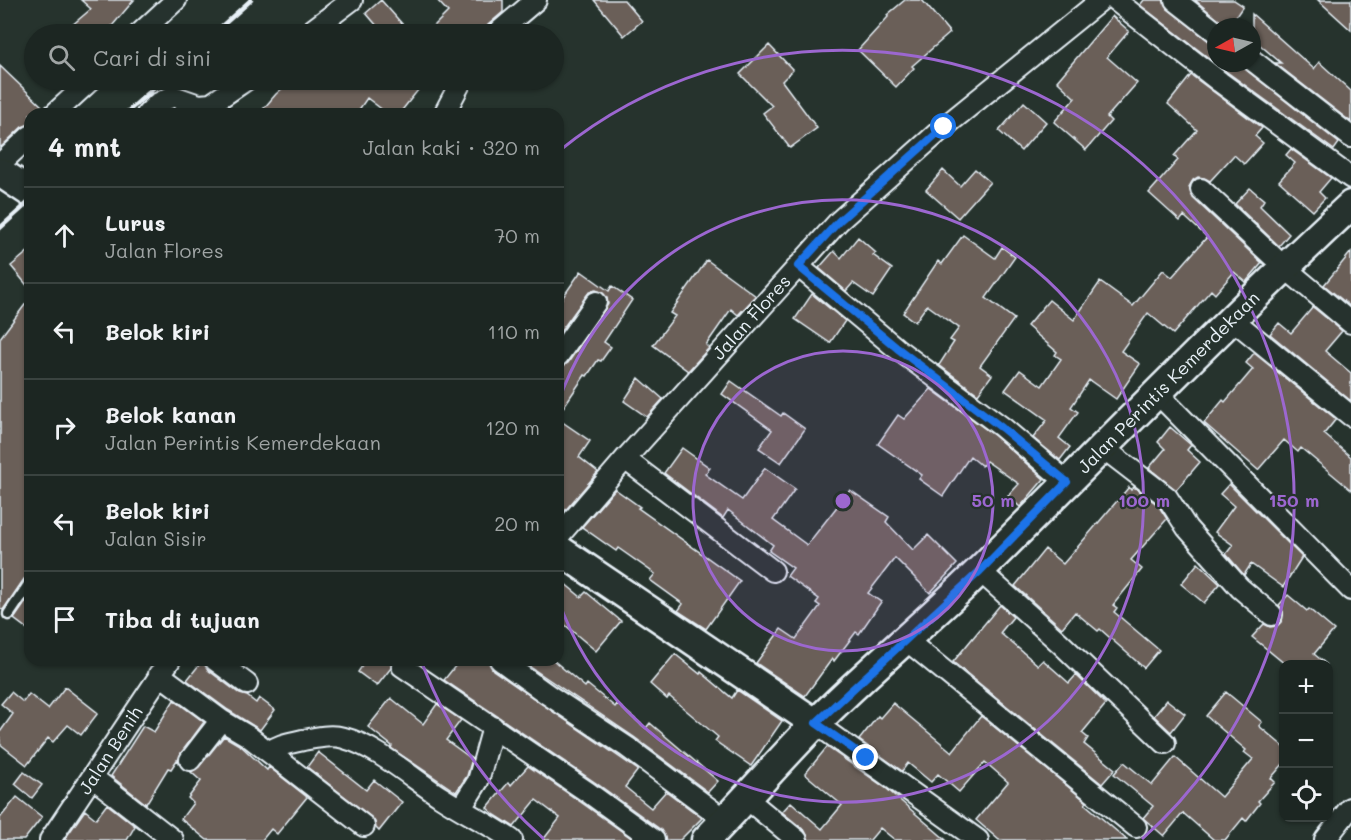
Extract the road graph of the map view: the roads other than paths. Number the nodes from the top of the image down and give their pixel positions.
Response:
1 (176, 0) edge
2 (352, 0) edge
3 (536, 0) edge
4 (1101, 0) edge
5 (1114, 0) edge
6 (1175, 0) edge
7 (150, 24) edge
8 (320, 24) edge
9 (508, 24) edge
10 (1207, 25) edge
11 (1261, 67) edge
12 (80, 90) edge
13 (231, 90) edge
14 (457, 90) edge
15 (61, 108) edge
16 (153, 108) edge
17 (447, 108) edge
18 (1351, 137) edge
19 (24, 142) edge
20 (0, 164) edge
21 (0, 172) edge
22 (1351, 178) edge
23 (24, 188) edge
24 (1201, 189) dead end
25 (1351, 205) edge
26 (798, 266) junction
27 (1284, 267) junction
28 (596, 302) dead end
29 (1232, 319) junction
30 (1351, 323) edge
31 (564, 347) edge
32 (1158, 394) junction
33 (1351, 417) edge
34 (1102, 447) junction
35 (625, 459) junction
36 (1067, 482) junction
37 (564, 530) edge
38 (564, 553) edge
39 (773, 571) dead end
40 (980, 571) junction
41 (1351, 590) edge
42 (24, 592) edge
43 (9, 614) dead end
44 (1272, 615) dead end
45 (905, 639) junction
46 (223, 666) edge
47 (402, 666) dead end
48 (508, 666) edge
49 (165, 667) edge
50 (247, 684) dead end
51 (221, 720) junction
52 (816, 723) junction
53 (493, 727) junction
54 (1165, 743) dead end
55 (269, 752) junction
56 (190, 760) dead end
57 (92, 777) junction
58 (746, 798) junction
59 (461, 808) junction
60 (1350, 808) edge
61 (364, 826) dead end
62 (1136, 826) dead end
63 (715, 830) edge
64 (50, 840) edge
65 (173, 840) edge
66 (512, 840) edge
67 (654, 840) edge
68 (797, 840) edge
69 (978, 840) edge
70 (1325, 840) edge

1 - 7 street
2 - 8 street
3 - 9 street
4 - 26 street, Jalan Flores
5 - 22 street
6 - 10 street
11 - 18 street
12 - 15 street
13 - 16 street
14 - 17 street
19 - 20 street
21 - 23 street
24 - 27 street
25 - 27 street, Jalan Perintis Kemerdekaan
26 - 35 street, Jalan Flores
26 - 36 street
27 - 29 street, Jalan Perintis Kemerdekaan
27 - 30 street
28 - 31 street
29 - 32 street, Jalan Perintis Kemerdekaan
29 - 33 street
32 - 34 street, Jalan Perintis Kemerdekaan
32 - 41 street
34 - 36 street, Jalan Perintis Kemerdekaan
34 - 44 street
35 - 37 street, Jalan Flores
35 - 39 street
36 - 40 street, Jalan Perintis Kemerdekaan
38 - 52 street
40 - 45 street, Jalan Perintis Kemerdekaan
40 - 54 street
42 - 43 lane
45 - 52 street, Jalan Perintis Kemerdekaan
45 - 62 street
46 - 50 street
47 - 53 street
48 - 63 street
49 - 51 street
49 - 57 street, Jalan Benih
51 - 55 street
51 - 56 street
52 - 58 street, Jalan Perintis Kemerdekaan
52 - 69 street
53 - 59 street
53 - 67 street
55 - 59 street
55 - 61 street
57 - 64 street, Jalan Benih
57 - 65 street
58 - 63 street, Jalan Perintis Kemerdekaan
58 - 68 street
59 - 66 street
60 - 70 street

